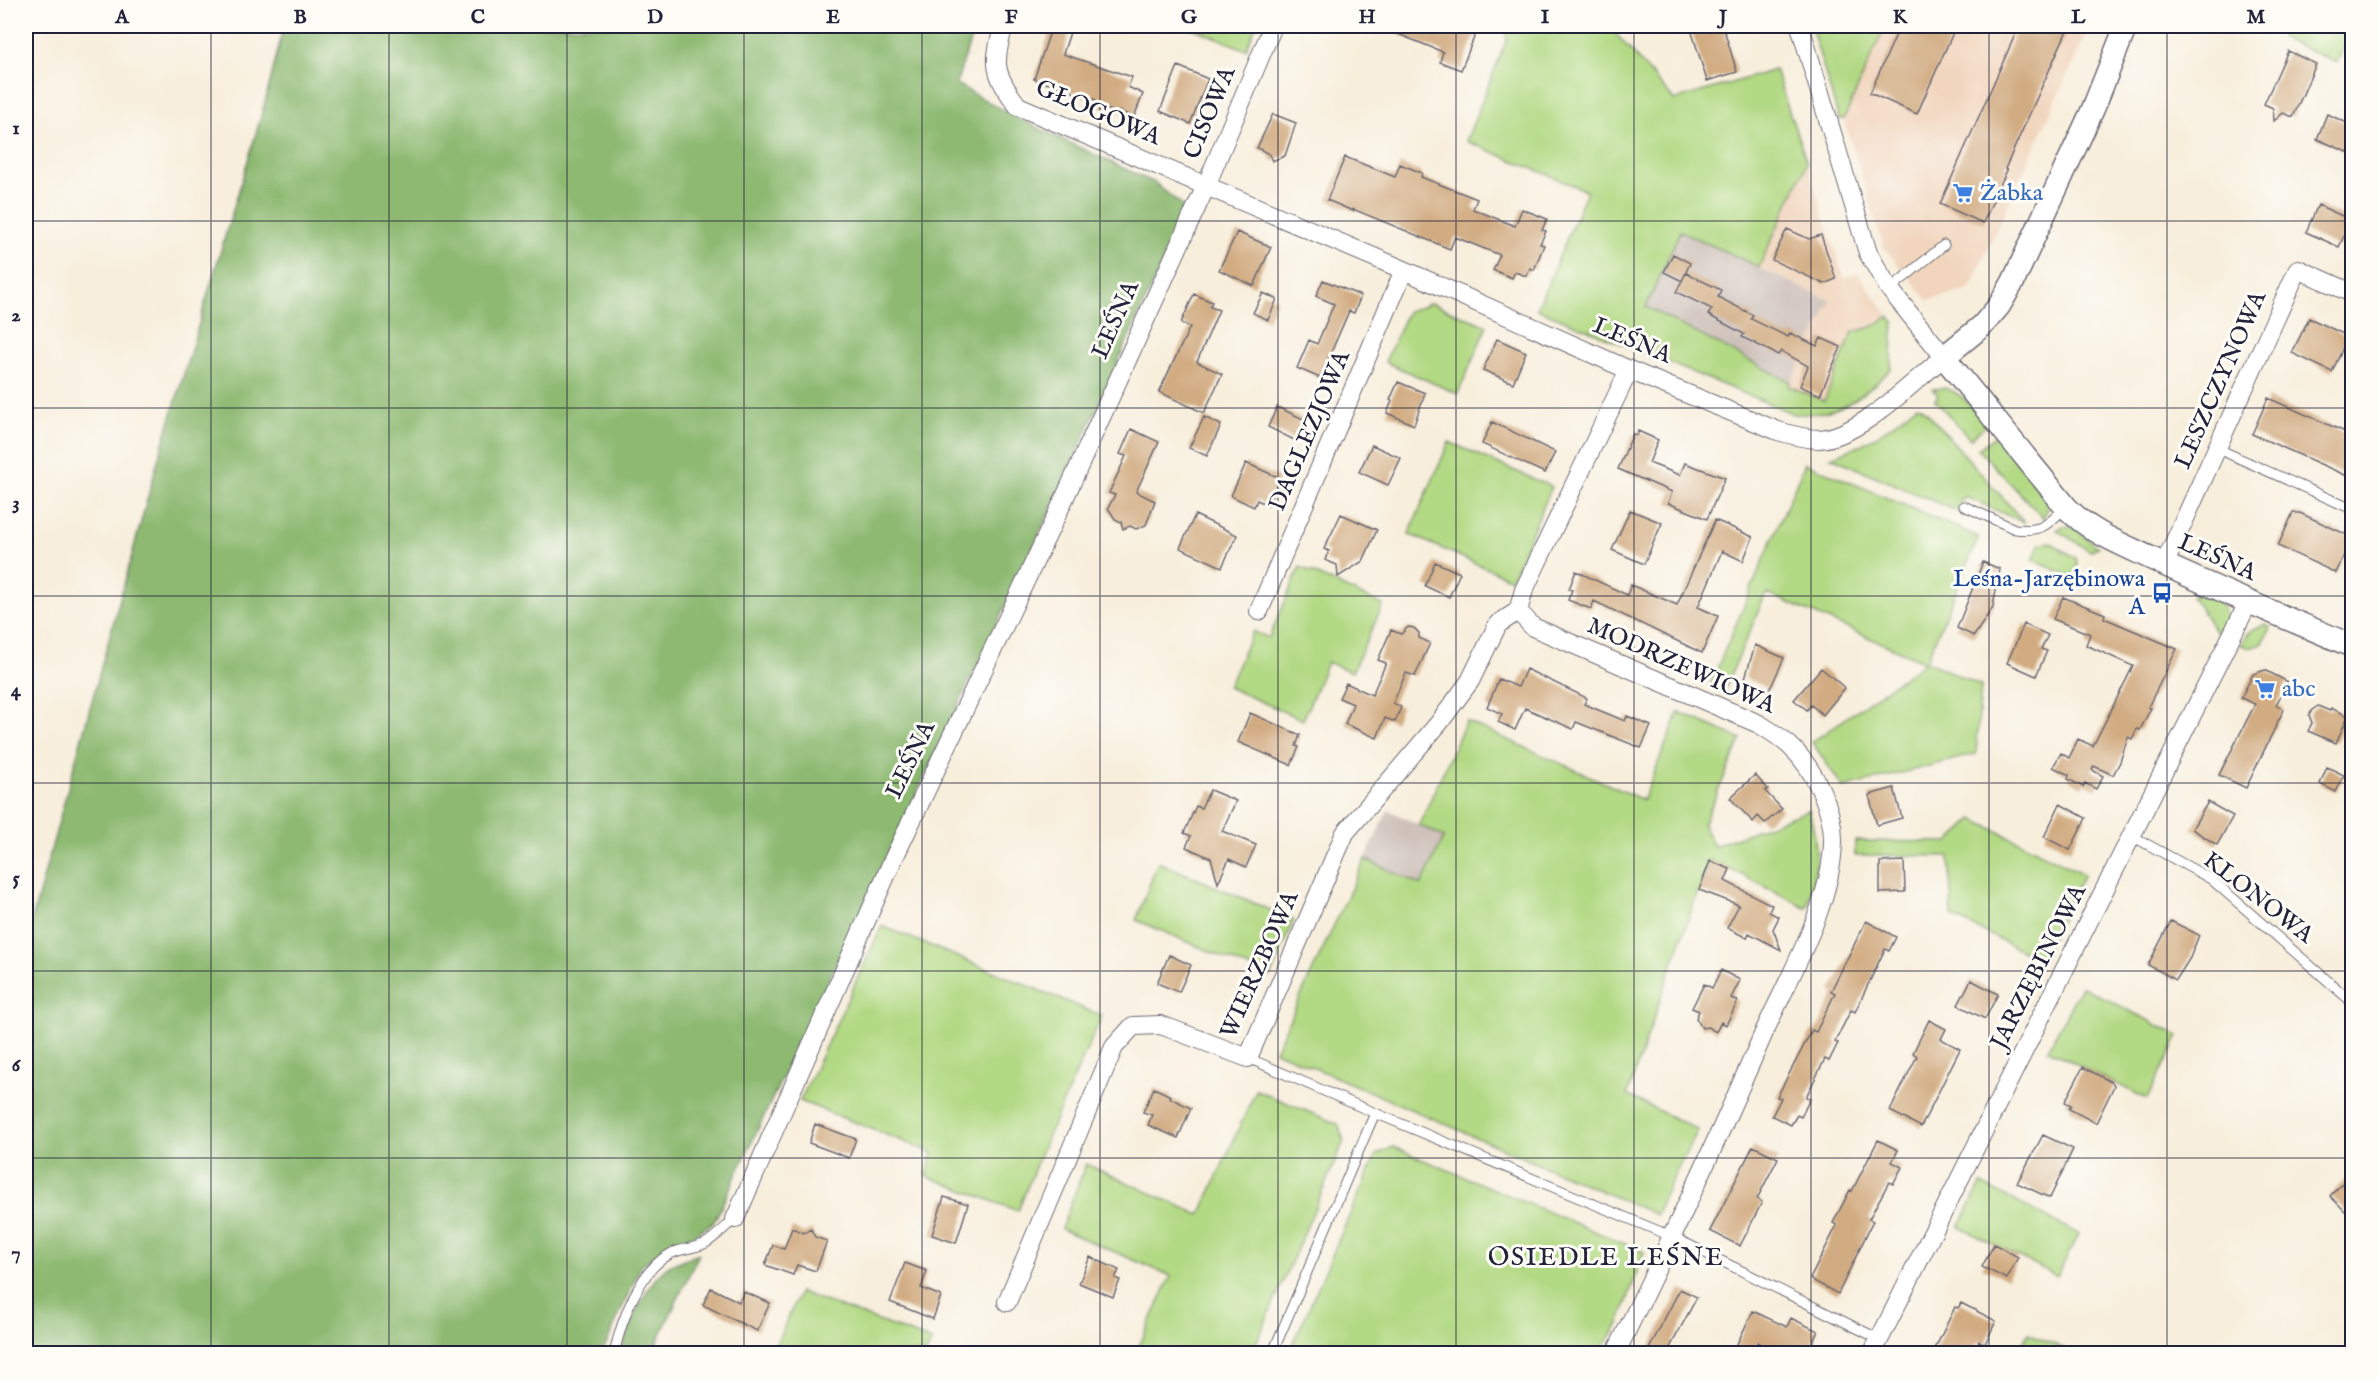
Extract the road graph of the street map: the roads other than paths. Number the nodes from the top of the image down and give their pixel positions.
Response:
1 (1004, 26) edge
2 (1273, 26) edge
3 (1800, 26) edge
4 (2126, 26) edge
5 (1206, 186) junction
6 (1944, 245) dead end
7 (1404, 270) junction
8 (1890, 290) junction
9 (2352, 293) edge
10 (1944, 357) junction
11 (1629, 370) junction
12 (2216, 448) junction
13 (1964, 506) dead end
14 (2066, 507) junction
15 (2352, 509) edge
16 (2164, 565) junction
17 (2249, 602) junction
18 (1259, 611) dead end
19 (1518, 611) junction
20 (2352, 646) edge
21 (2132, 836) junction
22 (2352, 1002) edge
23 (1248, 1058) junction
24 (1375, 1113) junction
25 (735, 1219) joint
26 (1673, 1237) junction
27 (1007, 1302) dead end
28 (1875, 1346) edge
29 (614, 1353) edge
30 (1272, 1353) edge
31 (1616, 1353) edge

1 - 5 street, GŁOGOWA
2 - 5 street, CISOWA
3 - 8 street, LEŚNA
4 - 10 street
5 - 7 street, LEŚNA
5 - 25 street, LEŚNA
6 - 8 lane
7 - 11 street, LEŚNA
7 - 18 street, DAGLEZJOWA
8 - 10 street, LEŚNA
9 - 12 street, LESZCZYNOWA
10 - 11 street, LEŚNA
10 - 14 street, LEŚNA
11 - 19 street
12 - 15 lane
12 - 16 street, LESZCZYNOWA
13 - 14 lane
14 - 16 street, LEŚNA
16 - 17 street, LEŚNA
17 - 20 street, LEŚNA
17 - 21 street, JARZĘBINOWA
19 - 23 street, WIERZBOWA
19 - 26 street, MODRZEWIOWA
21 - 22 lane, KLONOWA
21 - 28 street, JARZĘBINOWA
23 - 24 lane
23 - 27 street, WIERZBOWA
24 - 26 lane
24 - 30 lane
25 - 29 lane
26 - 28 lane
26 - 31 street, MODRZEWIOWA

